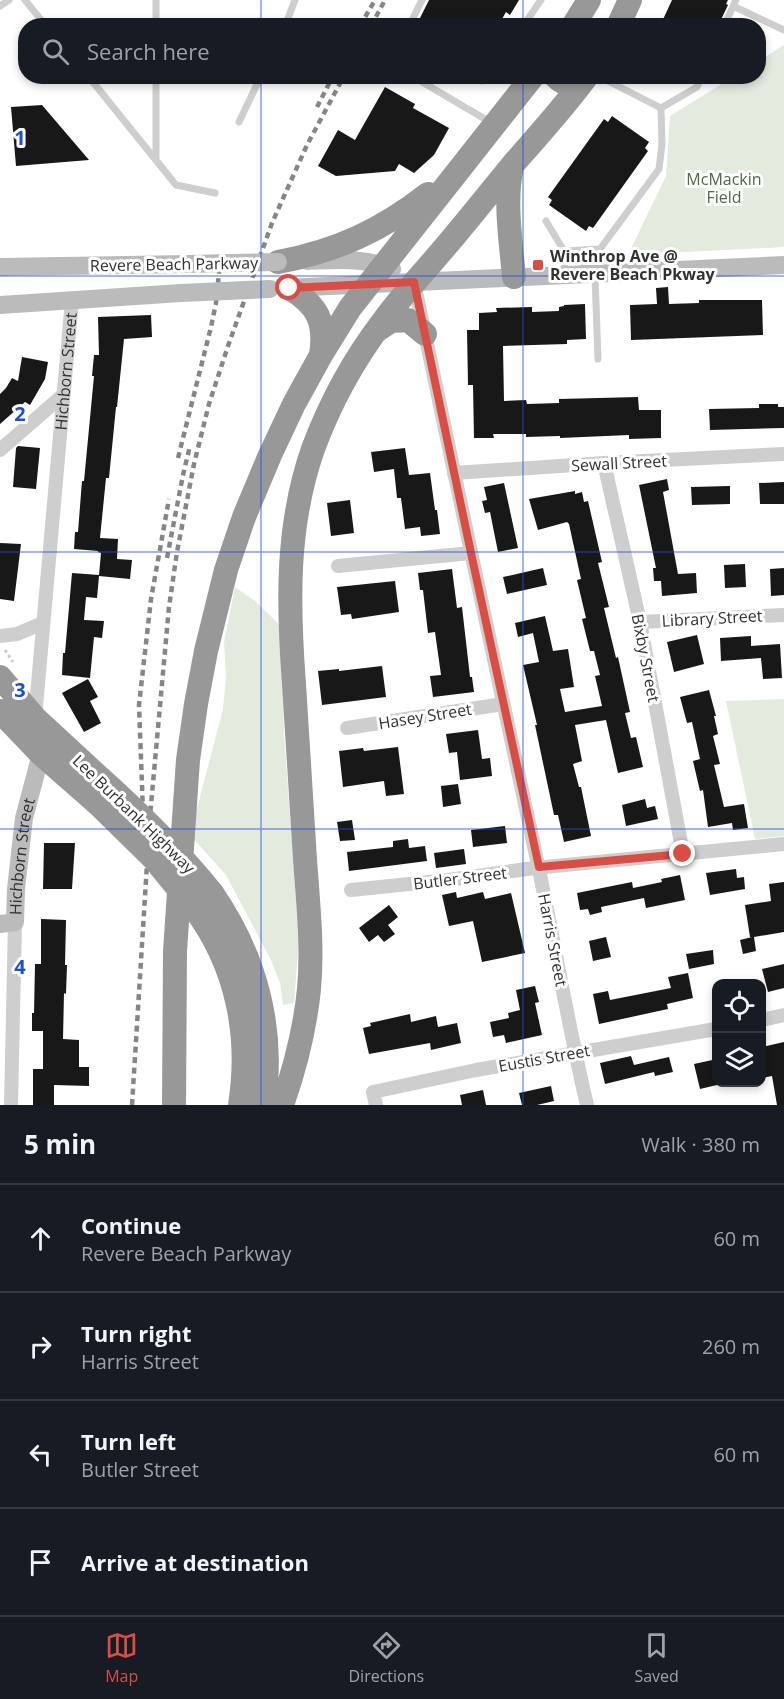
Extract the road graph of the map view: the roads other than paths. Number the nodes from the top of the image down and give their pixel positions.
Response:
1 (9, 0) edge
2 (25, 0) edge
3 (156, 0) edge
4 (296, 0) edge
5 (422, 0) edge
6 (542, 0) edge
7 (589, 0) edge
8 (630, 0) edge
9 (735, 3) edge
10 (0, 6) edge
11 (40, 18) edge
12 (156, 18) edge
13 (288, 18) edge
14 (412, 18) edge
15 (529, 18) edge
16 (578, 18) edge
17 (622, 18) edge
18 (728, 18) edge
19 (762, 18) edge
20 (766, 20) edge
21 (784, 30) edge
22 (94, 84) edge
23 (156, 84) edge
24 (257, 84) edge
25 (426, 84) edge
26 (526, 84) edge
27 (580, 84) edge
28 (614, 84) edge
29 (698, 84) edge
30 (661, 108) junction
31 (239, 122) dead end
32 (495, 124) junction
33 (156, 160) junction
34 (462, 165) junction
35 (512, 166) junction
36 (215, 193) dead end
37 (546, 221) dead end
38 (584, 250) junction
39 (564, 251) junction
40 (278, 262) junction
41 (384, 265) junction
42 (784, 265) edge
43 (0, 267) edge
44 (589, 274) junction
45 (565, 275) junction
46 (514, 277) junction
47 (414, 282) junction
48 (368, 284) junction
49 (279, 289) junction
50 (72, 300) junction
51 (0, 305) edge
52 (376, 331) junction
53 (425, 334) junction
54 (321, 356) junction
55 (598, 359) dead end
56 (63, 395) junction
57 (0, 450) edge
58 (784, 454) edge
59 (604, 463) junction
60 (454, 473) junction
61 (471, 553) junction
62 (338, 566) dead end
63 (784, 615) edge
64 (640, 622) junction
65 (43, 623) junction
66 (0, 636) edge
67 (0, 677) edge
68 (504, 704) junction
69 (0, 711) edge
70 (35, 718) junction
71 (346, 728) dead end
72 (41, 754) junction
73 (784, 844) edge
74 (683, 854) junction
75 (539, 867) junction
76 (351, 890) dead end
77 (203, 901) junction
78 (7, 923) edge
79 (784, 1015) edge
80 (766, 1019) edge
81 (712, 1030) edge
82 (574, 1053) junction
83 (375, 1099) edge
84 (11, 1105) edge
85 (174, 1105) edge
86 (240, 1105) edge
87 (263, 1105) edge
88 (282, 1105) edge
89 (587, 1105) edge

1 - 10 lane
2 - 11 lane
3 - 12 lane
4 - 13 lane
5 - 14 lane
6 - 15 lane
7 - 16 highway
8 - 17 highway
9 - 18 lane
9 - 19 lane
20 - 21 lane
22 - 33 lane
23 - 33 lane
24 - 31 lane
25 - 32 lane
26 - 32 highway
27 - 35 highway
28 - 30 lane
29 - 30 lane
30 - 38 lane
32 - 34 highway
33 - 36 lane
34 - 40 highway
34 - 41 highway
35 - 46 highway
35 - 47 highway
37 - 39 lane
38 - 39 lane
38 - 44 lane
39 - 45 lane
40 - 41 main road, Revere Beach Parkway
40 - 43 main road, Revere Beach Parkway, bridge
41 - 47 main road, Revere Beach Parkway
41 - 48 highway
42 - 44 main road
44 - 45 main road
44 - 55 lane
45 - 46 main road
46 - 47 main road
47 - 48 main road, Revere Beach Parkway
47 - 52 highway
47 - 53 street, Harris Street
48 - 49 main road, Revere Beach Parkway
48 - 54 highway
49 - 50 main road, Revere Beach Parkway, bridge
49 - 54 highway
50 - 51 main road, Revere Beach Parkway
50 - 56 street, Hichborn Street
52 - 53 highway
52 - 88 highway
53 - 60 street, Harris Street
54 - 85 highway
56 - 57 street
56 - 65 street, Hichborn Street
58 - 59 street, Sewall Street
59 - 60 street, Sewall Street
59 - 64 street, Bixby Street
60 - 61 street, Harris Street
61 - 62 street
61 - 68 street, Harris Street
63 - 64 street, Library Street
64 - 74 street, Bixby Street
65 - 66 street
65 - 70 street, Hichborn Street
67 - 70 highway, Lee Burbank Highway
68 - 71 street, Hasey Street
68 - 75 street, Harris Street
69 - 72 highway, Lee Burbank Highway
70 - 77 highway, Lee Burbank Highway, bridge
72 - 77 highway, Lee Burbank Highway, bridge
72 - 78 main road, Hichborn Street
73 - 74 street, Butler Street
74 - 75 street, Butler Street
75 - 76 street, Butler Street
75 - 82 street, Harris Street
77 - 86 highway, Lee Burbank Highway
77 - 87 highway, Lee Burbank Highway
78 - 84 street, Hichborn Street
79 - 80 street
81 - 82 street, Eustis Street
82 - 83 street, Eustis Street
82 - 89 street, Harris Street

